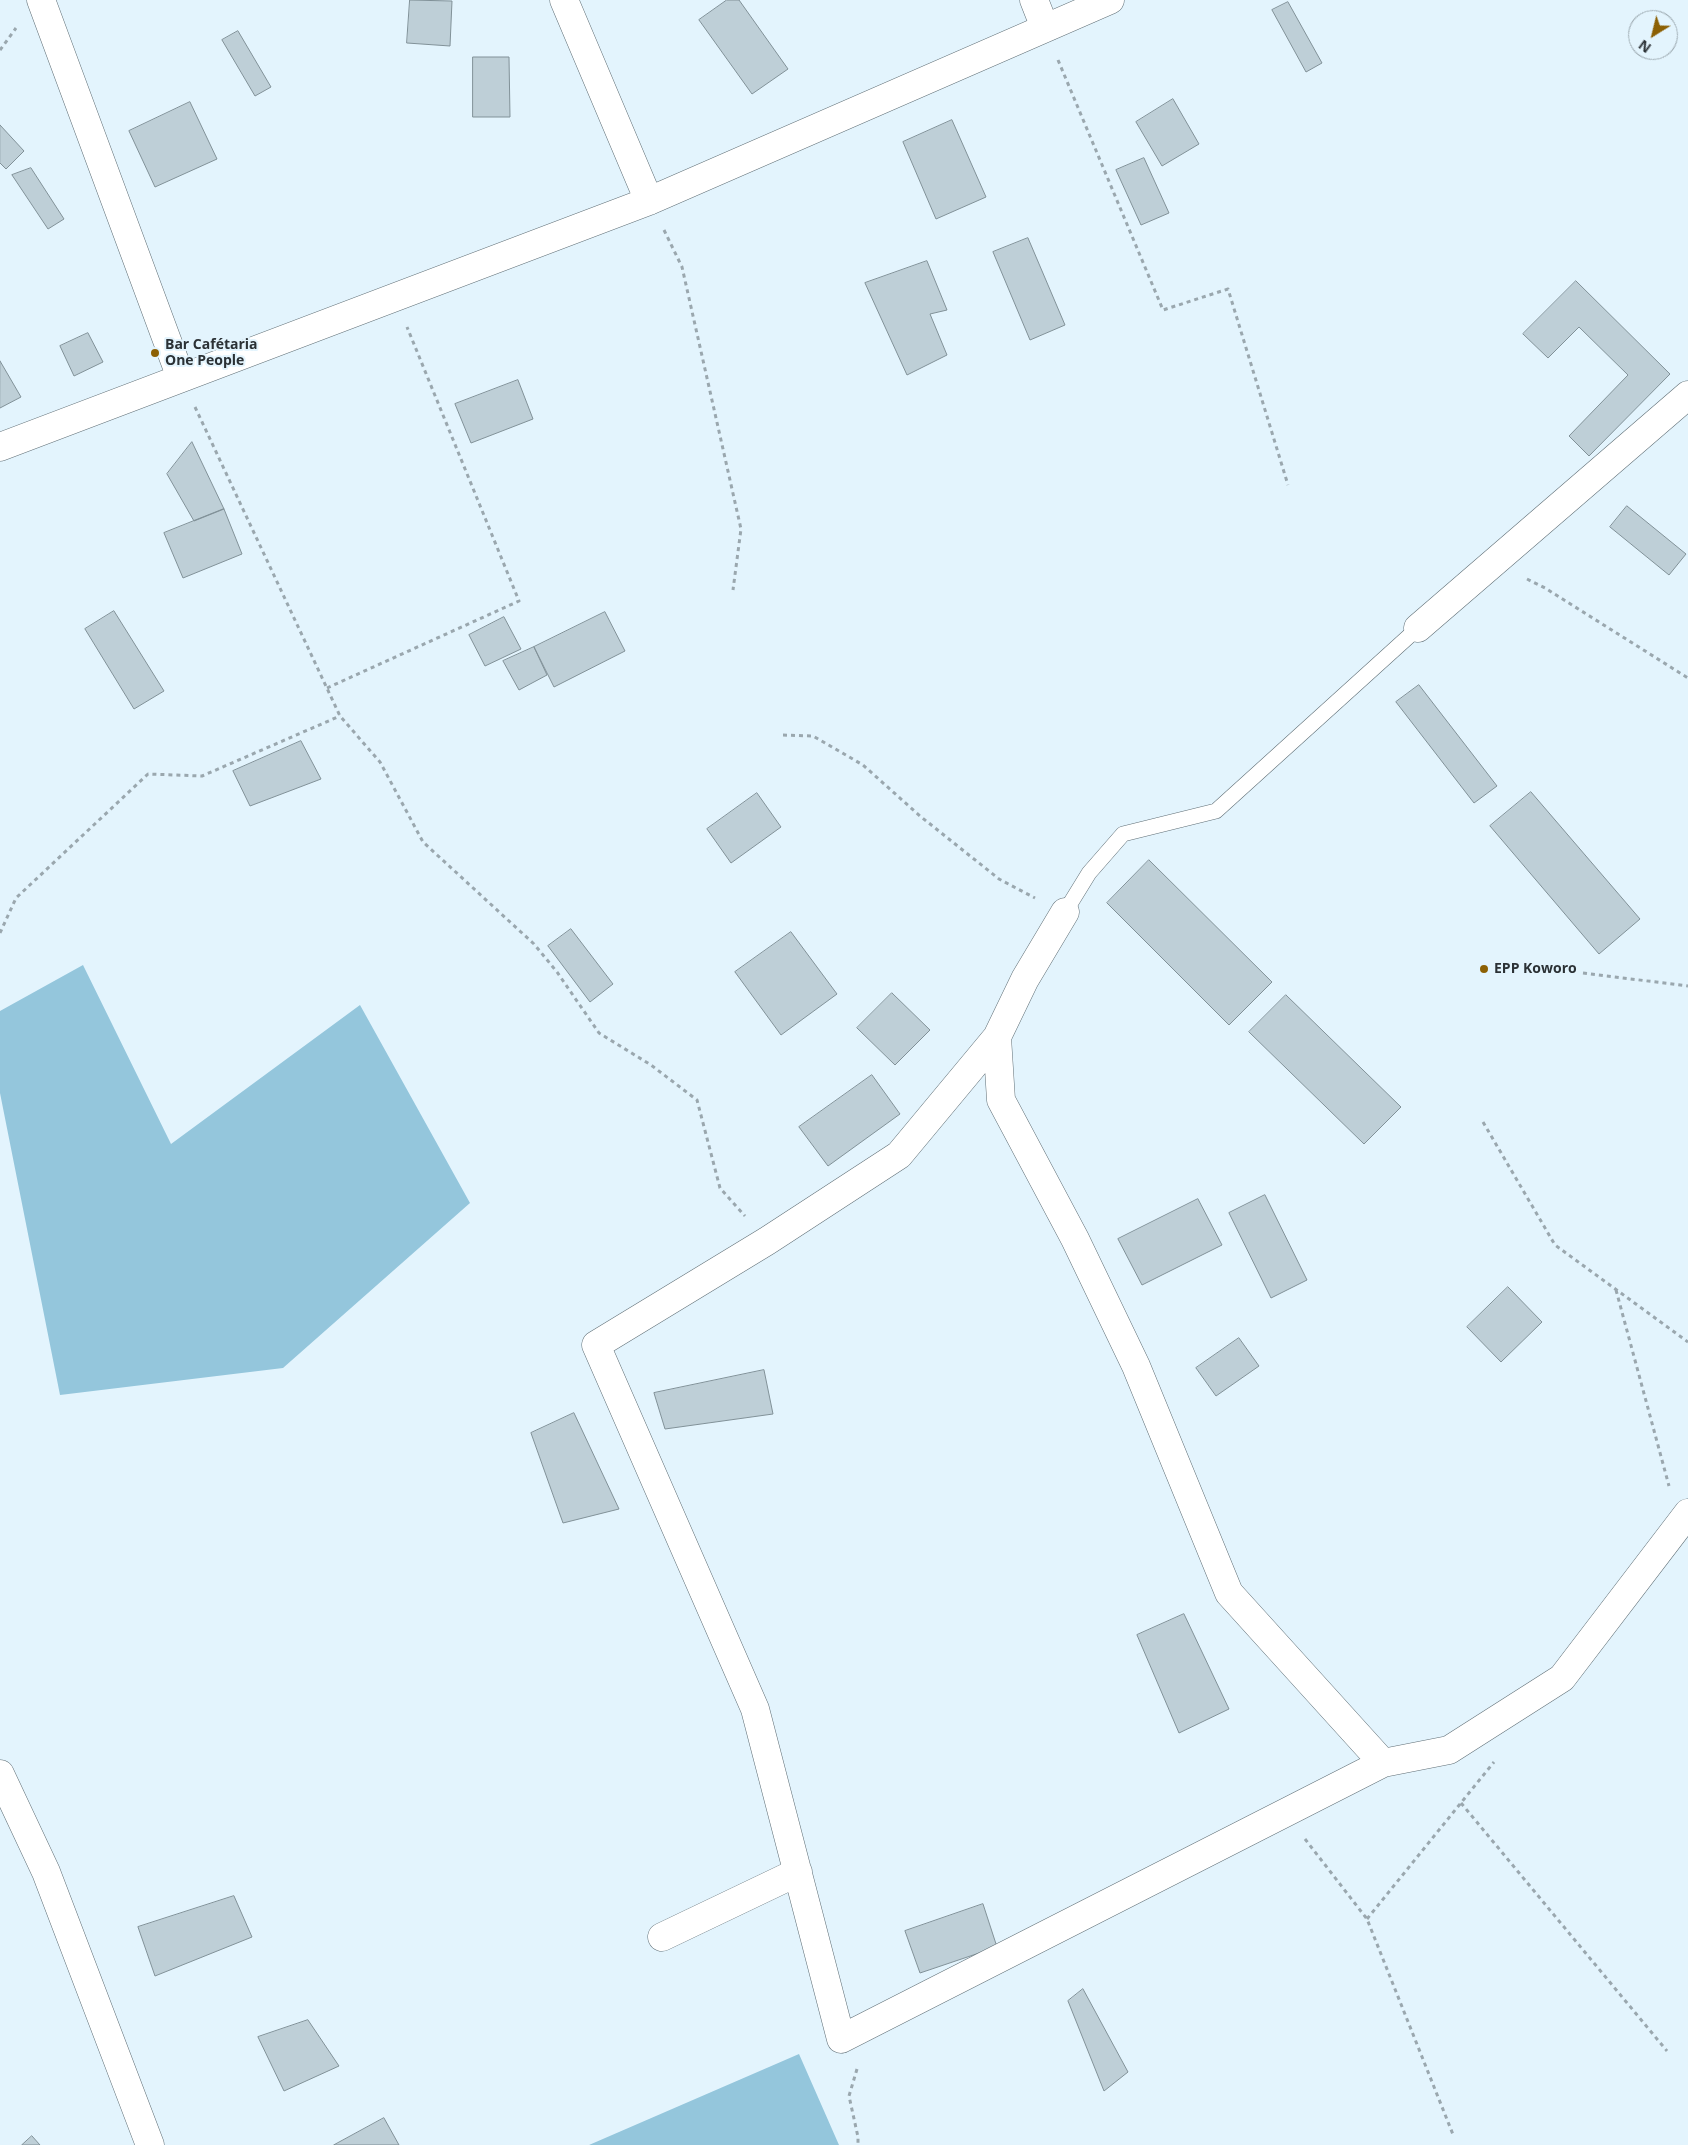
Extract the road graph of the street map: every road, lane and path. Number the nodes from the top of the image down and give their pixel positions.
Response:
1 (41, 0) edge
2 (564, 0) edge
3 (1034, 0) edge
4 (1110, 0) edge
5 (1045, 28) junction
6 (649, 201) junction
7 (395, 297) junction
8 (181, 378) junction
9 (1688, 395) edge
10 (0, 447) edge
11 (1288, 485) dead end
12 (1494, 562) junction
13 (733, 590) dead end
14 (1418, 628) joint
15 (1688, 678) edge
16 (327, 688) junction
17 (340, 716) junction
18 (783, 735) dead end
19 (1065, 912) junction
20 (0, 933) edge
21 (1584, 973) dead end
22 (1688, 986) edge
23 (997, 1037) junction
24 (1483, 1122) dead end
25 (767, 1241) junction
26 (1616, 1289) junction
27 (1688, 1342) edge
28 (1684, 1520) edge
29 (1497, 1759) dead end
30 (1383, 1762) junction
31 (0, 1774) edge
32 (1461, 1803) junction
33 (1284, 1813) junction
34 (798, 1872) junction
35 (1367, 1919) junction
36 (662, 1937) dead end
37 (873, 2023) junction
38 (1666, 2051) dead end
39 (1454, 2137) dead end
40 (150, 2145) edge
41 (858, 2145) edge

1 - 8 street
2 - 6 street
3 - 5 street
4 - 5 street
5 - 6 street
5 - 11 path
6 - 7 street
6 - 13 path
7 - 8 street
7 - 16 path
8 - 10 street
8 - 16 path
9 - 12 street
12 - 14 street
12 - 15 path
14 - 19 lane
16 - 17 path
17 - 20 path
17 - 25 path
18 - 19 path
19 - 23 street
21 - 22 path
23 - 25 street
23 - 30 street
24 - 26 path
25 - 34 street
26 - 27 path
26 - 28 path
28 - 30 street
29 - 32 path
30 - 33 street
31 - 40 street
32 - 35 path
32 - 38 path
33 - 35 path
33 - 37 street
34 - 36 street
34 - 37 street
35 - 39 path
37 - 41 path

